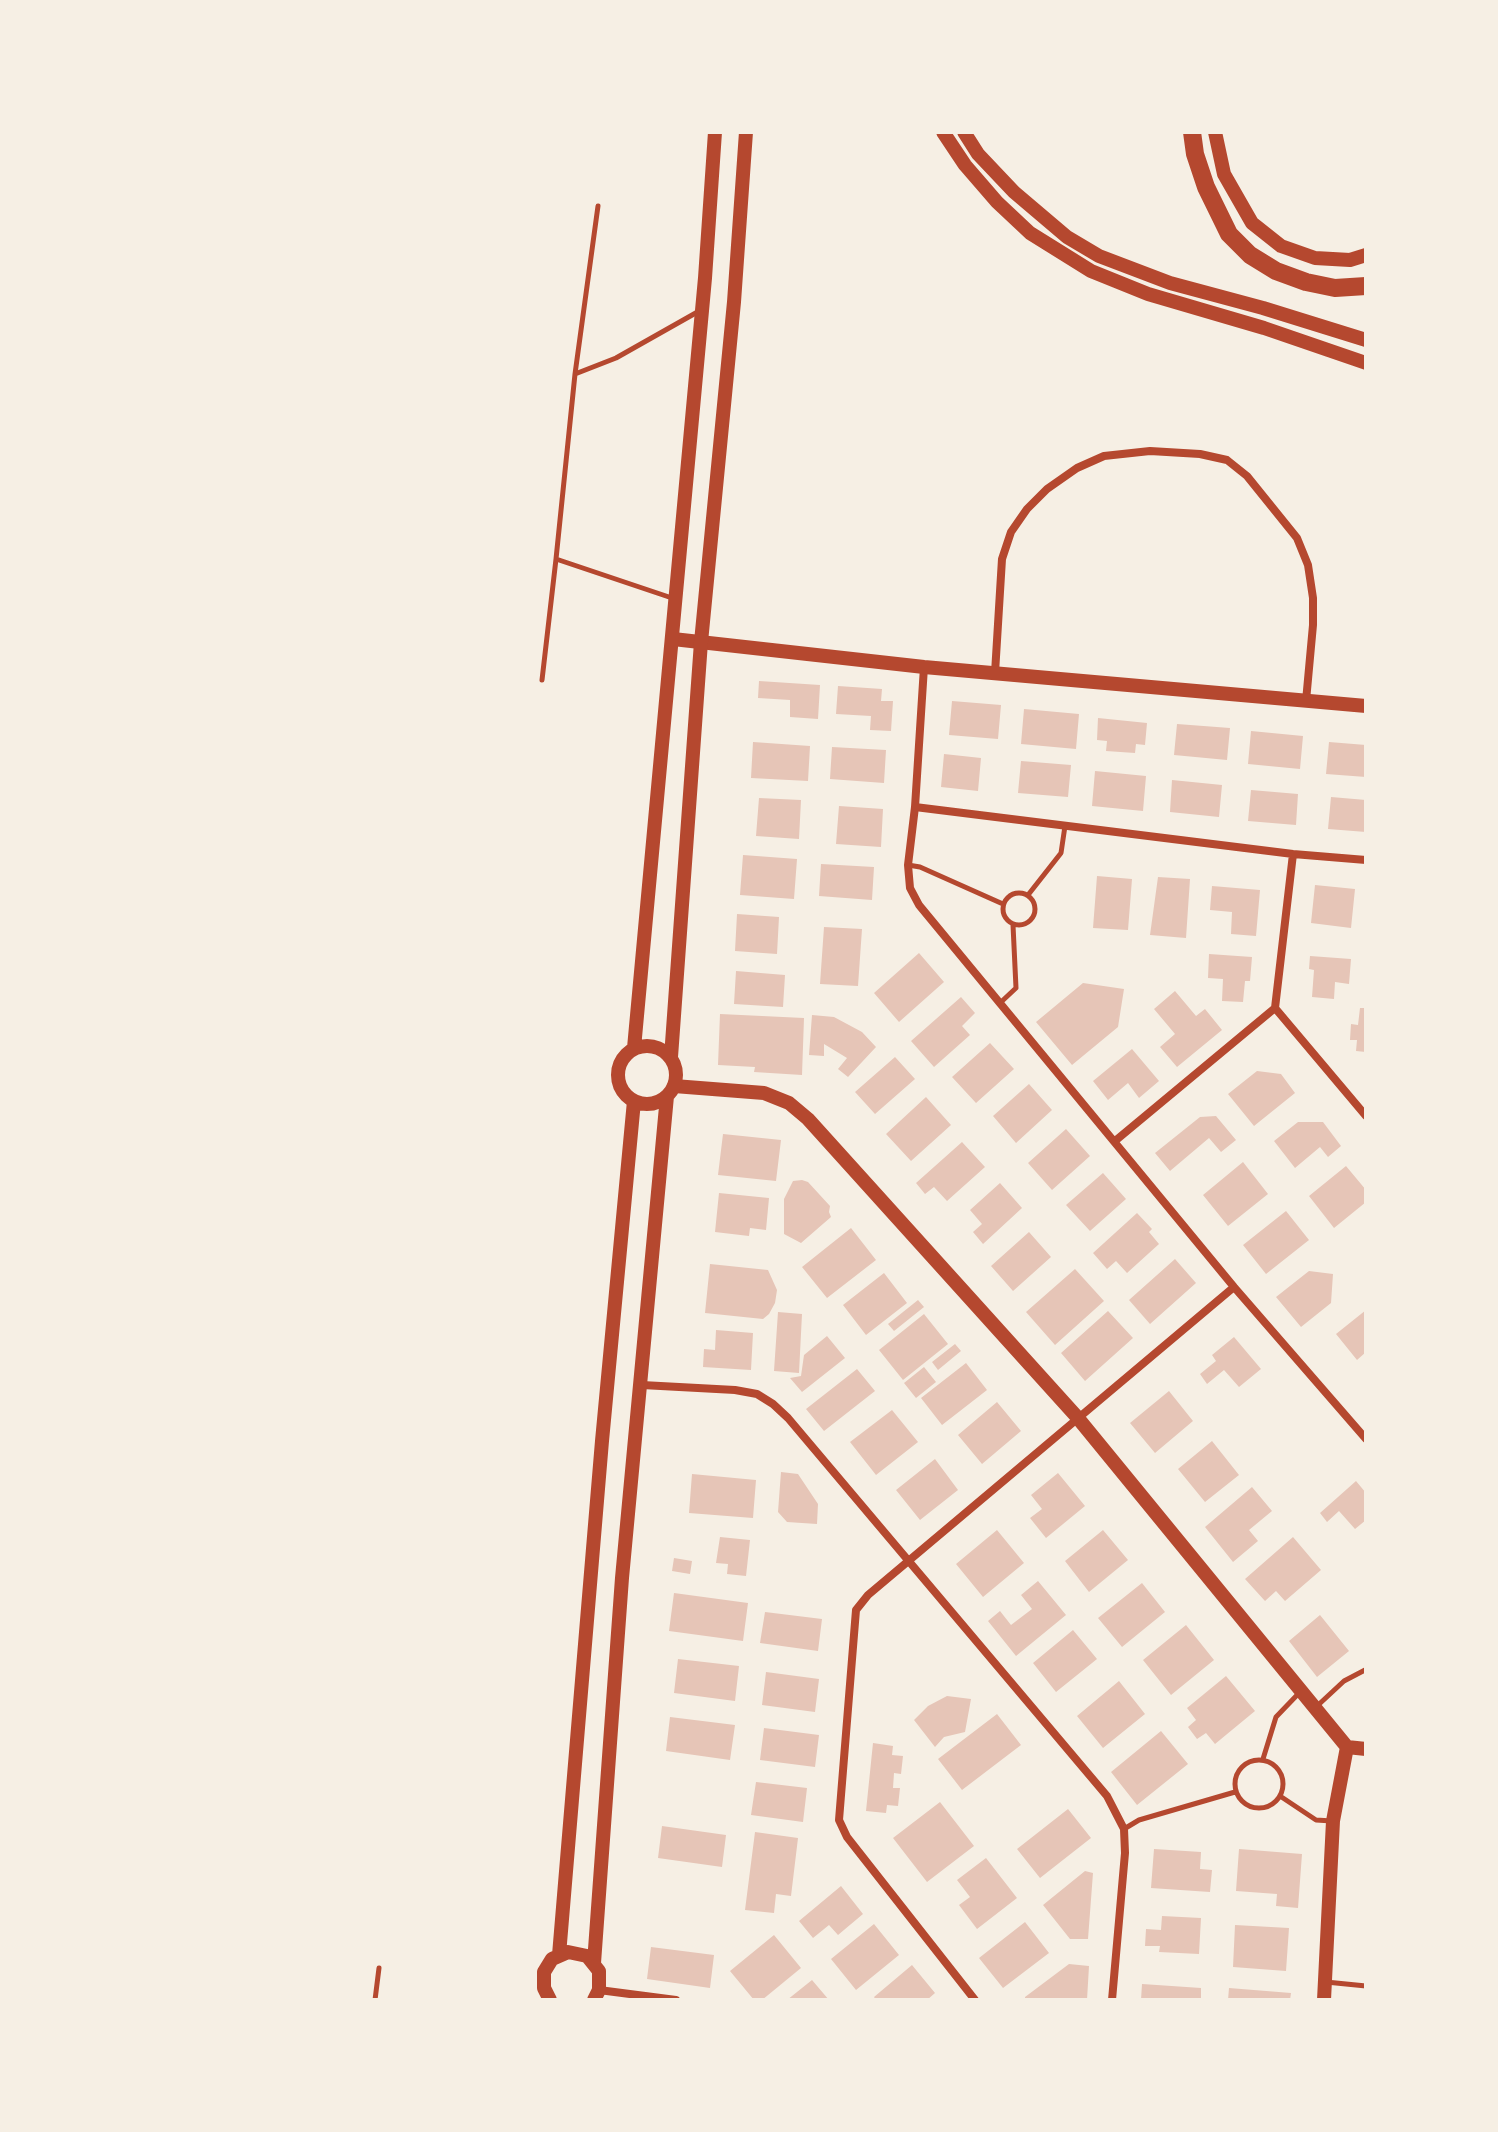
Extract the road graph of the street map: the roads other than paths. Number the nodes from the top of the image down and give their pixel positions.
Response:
1 (715, 132) edge
2 (746, 132) edge
3 (943, 132) edge
4 (964, 132) edge
5 (1192, 132) edge
6 (1215, 132) edge
7 (598, 206) dead end
8 (1366, 255) edge
9 (1366, 286) edge
10 (702, 309) junction
11 (1366, 340) edge
12 (1366, 363) edge
13 (575, 374) junction
14 (556, 559) junction
15 (676, 599) junction
16 (673, 639) junction
17 (701, 642) junction
18 (924, 667) junction
19 (995, 673) junction
20 (542, 680) dead end
21 (1306, 701) junction
22 (1366, 706) edge
23 (915, 807) junction
24 (1065, 826) junction
25 (1293, 854) junction
26 (1366, 860) edge
27 (908, 865) junction
28 (1028, 895) junction
29 (1003, 904) junction
30 (1013, 925) junction
31 (1000, 1003) junction
32 (1275, 1008) junction
33 (634, 1048) junction
34 (671, 1057) junction
35 (671, 1091) junction
36 (634, 1101) junction
37 (1366, 1116) edge
38 (1115, 1141) junction
39 (1234, 1287) junction
40 (642, 1385) junction
41 (1077, 1417) junction
42 (1366, 1439) edge
43 (908, 1561) junction
44 (1366, 1669) edge
45 (1302, 1690) junction
46 (1316, 1707) junction
47 (1347, 1747) junction
48 (1366, 1749) edge
49 (1263, 1759) junction
50 (1235, 1792) junction
51 (1280, 1796) junction
52 (1333, 1821) junction
53 (1124, 1829) junction
54 (559, 1955) junction
55 (594, 1963) junction
56 (379, 1968) dead end
57 (1325, 1982) junction
58 (1366, 1986) edge
59 (596, 1995) edge
60 (375, 2000) edge
61 (550, 2000) edge
62 (676, 2000) edge
63 (975, 2000) edge
64 (1112, 2000) edge
65 (1324, 2000) edge

1 - 10 main road
2 - 17 main road
3 - 12 main road
4 - 11 main road
5 - 9 highway
6 - 8 main road
7 - 13 lane
10 - 13 lane
10 - 15 main road
13 - 14 lane
14 - 15 lane
14 - 20 lane
15 - 16 main road
16 - 17 main road
16 - 33 main road
17 - 18 main road
17 - 34 main road
18 - 19 main road
18 - 23 street
19 - 21 main road
19 - 21 street
21 - 22 main road
23 - 24 street
23 - 27 street
24 - 25 street
24 - 28 lane
25 - 26 street
25 - 32 street
27 - 29 lane
27 - 31 street
28 - 29 lane
28 - 30 lane
29 - 30 lane
30 - 31 lane
31 - 38 street
32 - 37 street
32 - 38 street
33 - 34 main road
33 - 36 main road
34 - 35 main road
35 - 36 main road
35 - 40 main road
35 - 41 main road
36 - 54 main road
38 - 39 street
39 - 41 street
39 - 42 street
40 - 43 street
40 - 55 main road
41 - 43 street
41 - 45 main road
43 - 53 street
43 - 63 street
44 - 46 lane
45 - 46 main road
45 - 49 lane
46 - 47 main road
47 - 48 main road
47 - 52 main road
49 - 50 lane
49 - 51 lane
50 - 51 lane
50 - 53 lane
51 - 52 lane
52 - 57 main road
53 - 64 street
54 - 55 main road
54 - 61 main road
55 - 59 main road
56 - 60 lane
57 - 58 lane
57 - 65 main road
59 - 62 street

